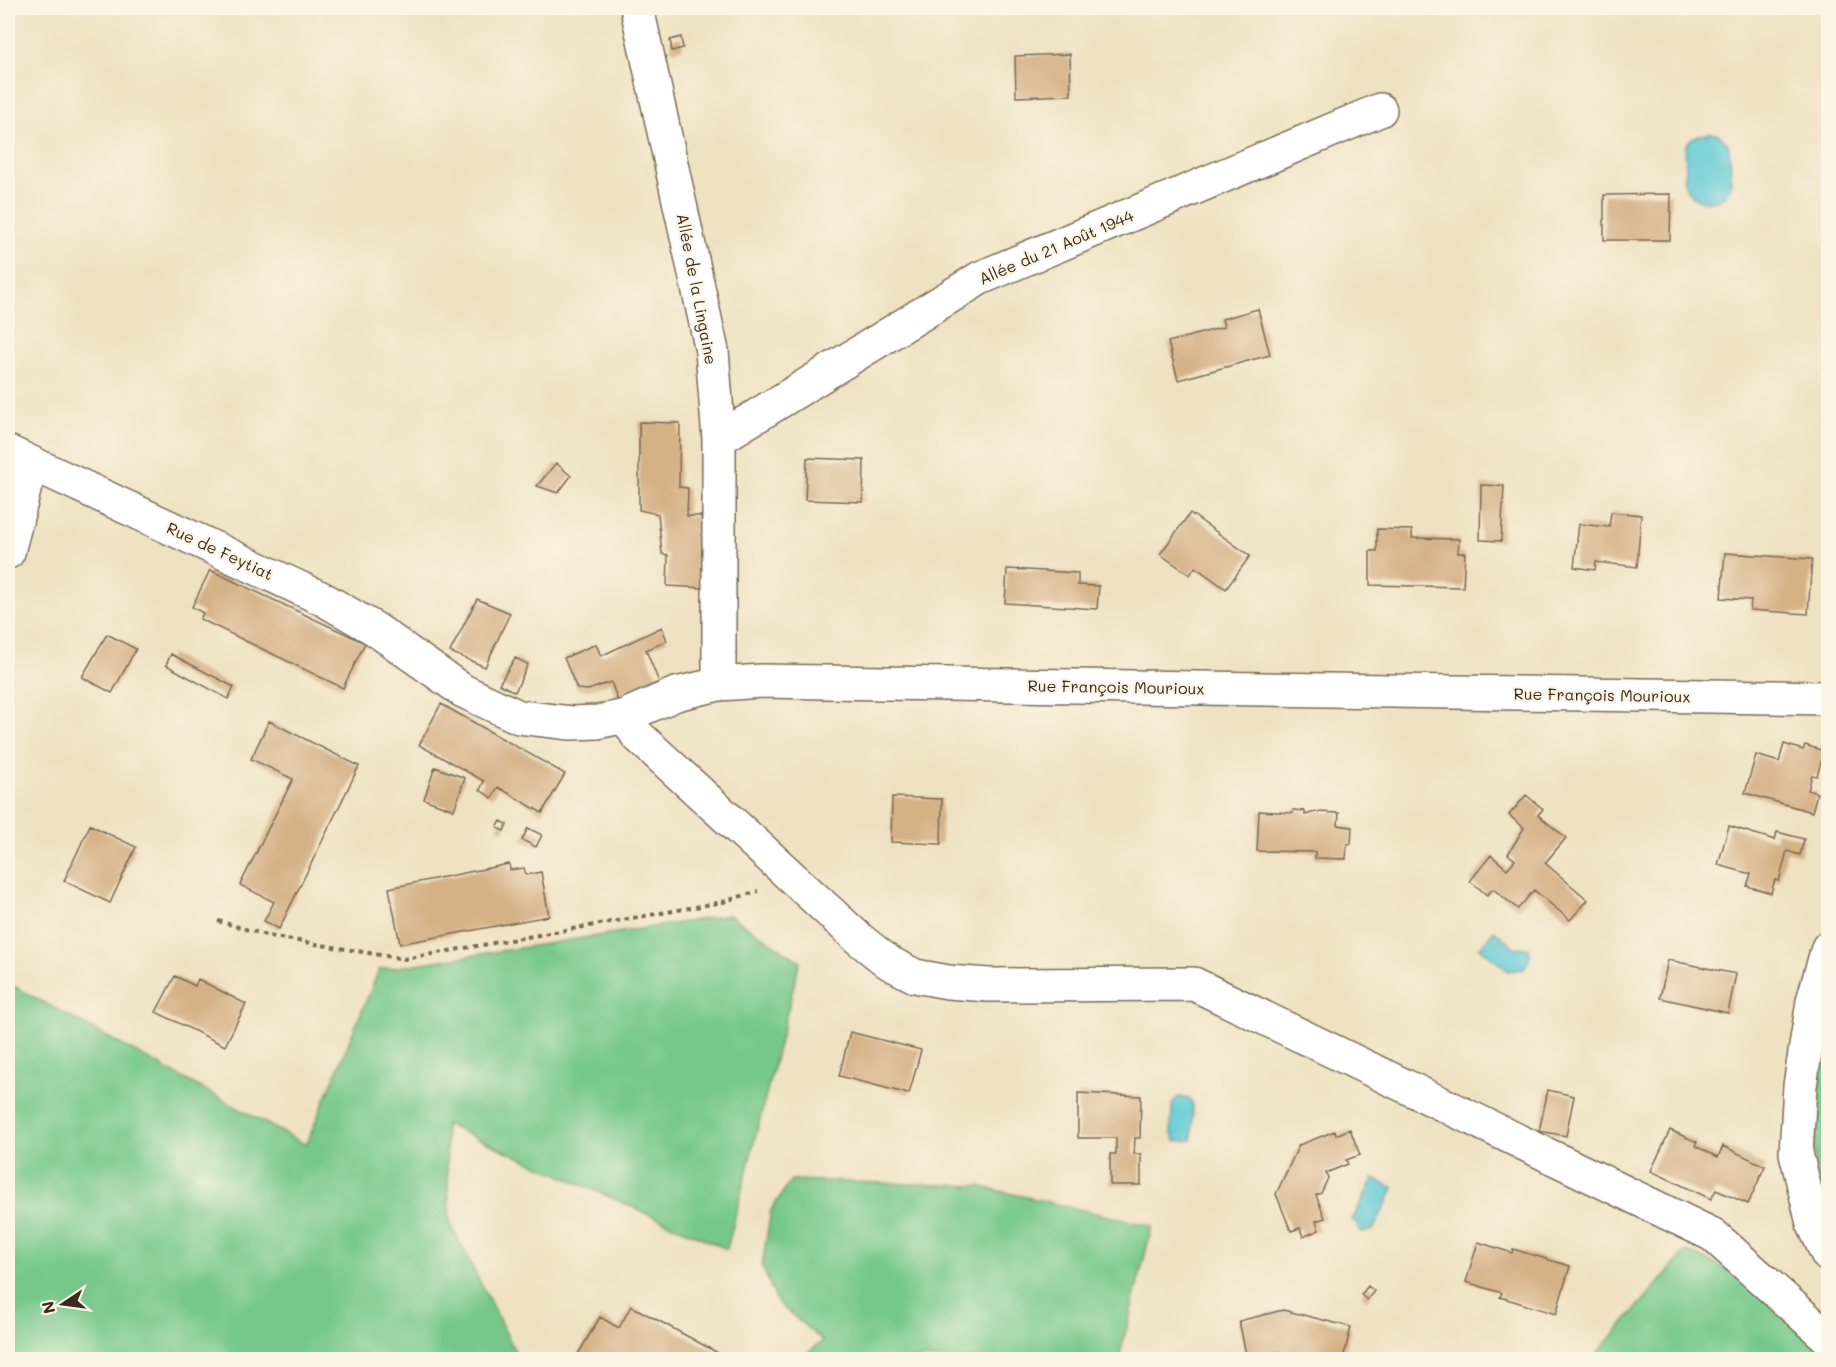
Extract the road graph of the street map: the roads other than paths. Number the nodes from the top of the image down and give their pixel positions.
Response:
1 (637, 8) edge
2 (1380, 110) dead end
3 (719, 439) junction
4 (19, 458) edge
5 (8, 552) edge
6 (424, 665) joint
7 (719, 684) junction
8 (1828, 698) edge
9 (625, 716) junction
10 (1828, 948) edge
11 (1828, 1255) edge
12 (1828, 1338) edge

1 - 3 street, Allée de la Lingaine
2 - 3 street, Allée du 21 Août 1944
3 - 7 street, Allée de la Lingaine
4 - 5 street
4 - 6 street, Rue de Feytiat
6 - 9 street, Rue François Mourioux
7 - 8 street, Rue François Mourioux
7 - 9 street, Rue François Mourioux
9 - 12 street
10 - 11 street

